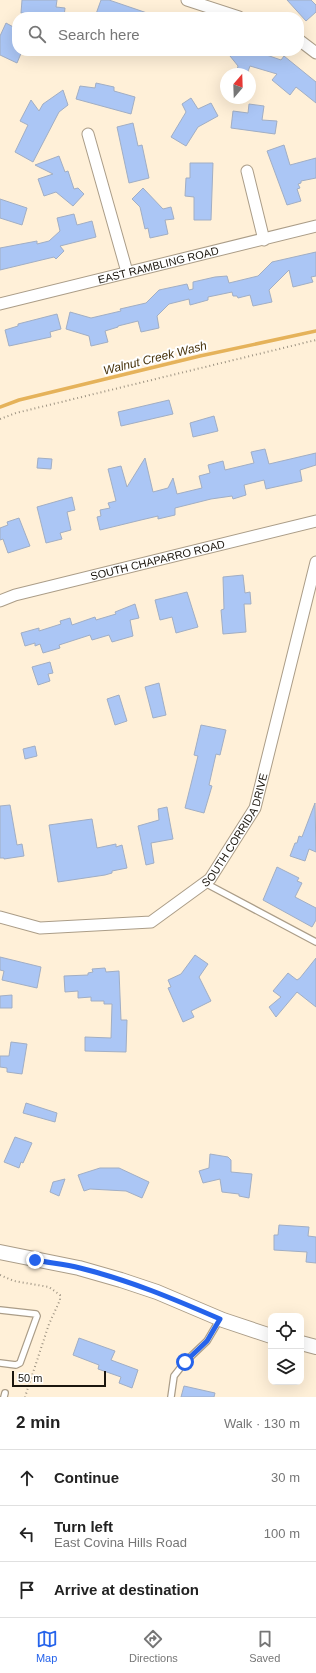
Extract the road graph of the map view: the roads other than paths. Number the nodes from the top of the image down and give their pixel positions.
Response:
1 (187, 0) edge
2 (224, 12) edge
3 (304, 44) edge
4 (316, 53) edge
5 (88, 134) dead end
6 (247, 171) dead end
7 (316, 226) edge
8 (264, 240) junction
9 (127, 272) junction
10 (0, 304) edge
11 (316, 521) edge
12 (316, 562) edge
13 (0, 601) edge
14 (205, 883) junction
15 (0, 917) edge
16 (316, 942) edge
17 (0, 1252) edge
18 (0, 1310) edge
19 (220, 1319) junction
20 (268, 1335) edge
21 (304, 1344) edge
22 (316, 1347) edge
23 (0, 1363) edge
24 (171, 1397) edge

1 - 2 street
3 - 4 street
5 - 9 street
6 - 8 street
7 - 8 street, EAST RAMBLING ROAD
8 - 9 street, EAST RAMBLING ROAD
9 - 10 street, EAST RAMBLING ROAD
11 - 13 street, SOUTH CHAPARRO ROAD
12 - 14 street, SOUTH CORRIDA DRIVE
14 - 15 street, SOUTH CORRIDA DRIVE
14 - 16 lane
17 - 19 street
18 - 23 lane
19 - 20 street
19 - 24 lane
21 - 22 street

